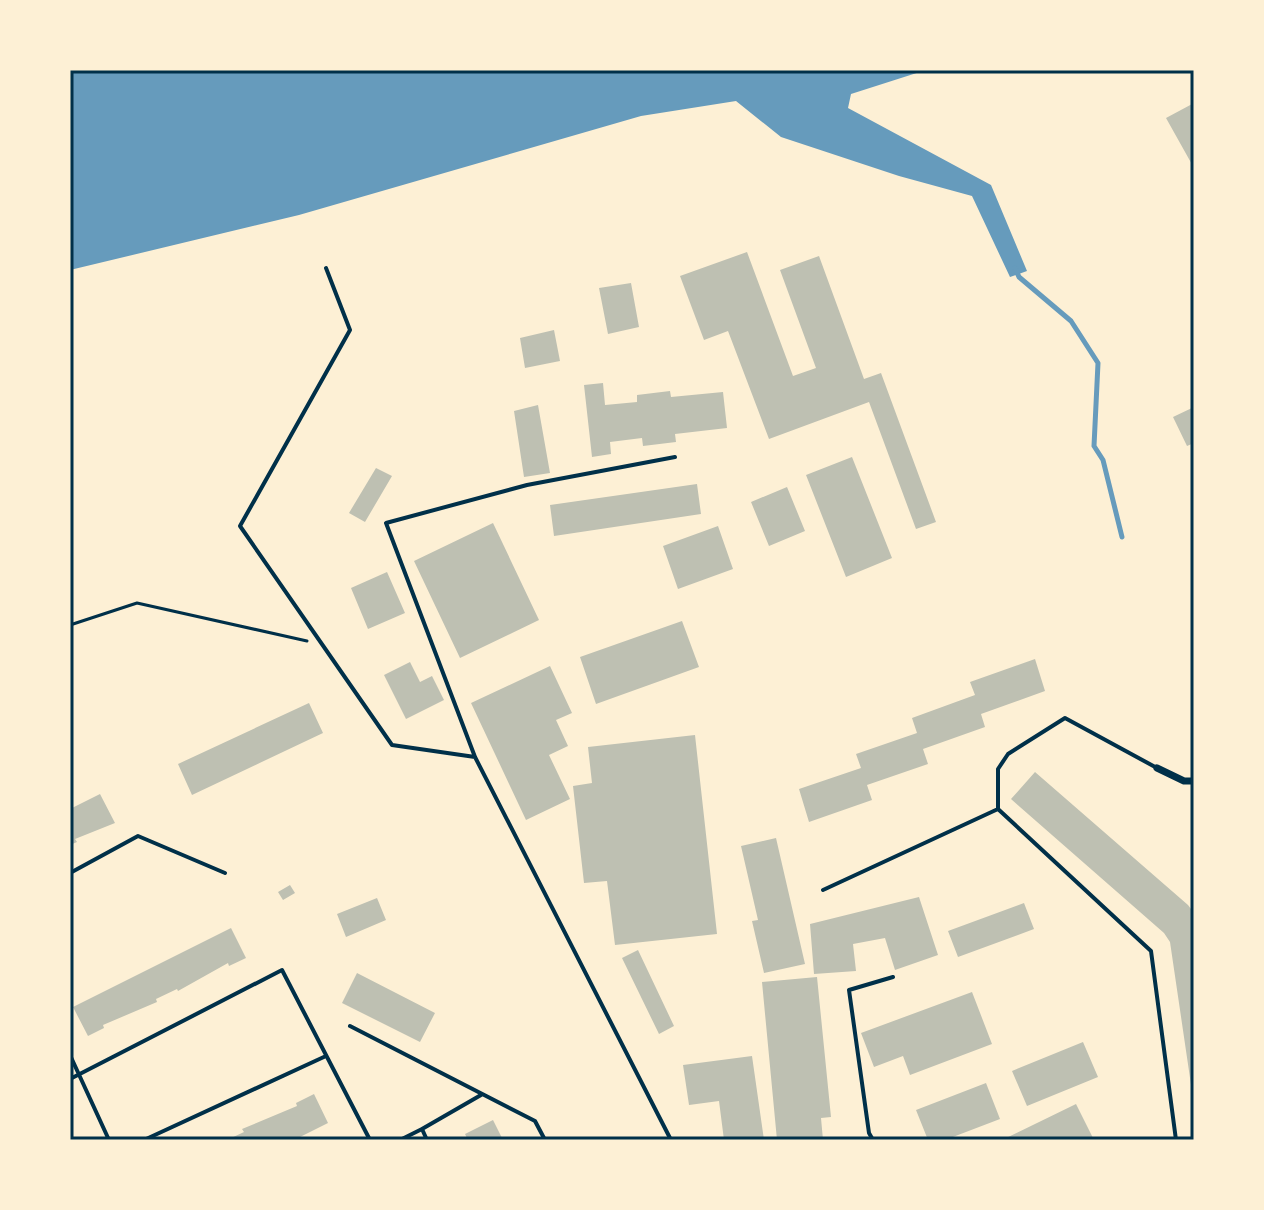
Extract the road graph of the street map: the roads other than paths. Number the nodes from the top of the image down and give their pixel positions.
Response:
1 (326, 268) dead end
2 (675, 457) dead end
3 (475, 757) junction
4 (1157, 768) joint
5 (1194, 781) edge
6 (998, 809) junction
7 (70, 873) edge
8 (225, 873) dead end
9 (823, 890) dead end
10 (893, 977) dead end
11 (350, 1026) dead end
12 (70, 1055) edge
13 (326, 1056) junction
14 (80, 1074) junction
15 (70, 1079) edge
16 (481, 1095) junction
17 (422, 1129) junction
18 (109, 1140) edge
19 (144, 1140) edge
20 (370, 1140) edge
21 (400, 1140) edge
22 (427, 1140) edge
23 (545, 1140) edge
24 (671, 1140) edge
25 (873, 1140) edge
26 (1176, 1140) edge

1 - 3 lane
2 - 3 lane
3 - 24 lane
4 - 5 street
4 - 6 lane
6 - 9 lane
6 - 26 lane
7 - 8 lane
10 - 25 lane
11 - 16 lane
12 - 14 lane
13 - 14 lane
13 - 19 lane
13 - 20 lane
14 - 15 lane
14 - 18 lane
16 - 17 lane
16 - 23 lane
17 - 21 lane
17 - 22 lane

